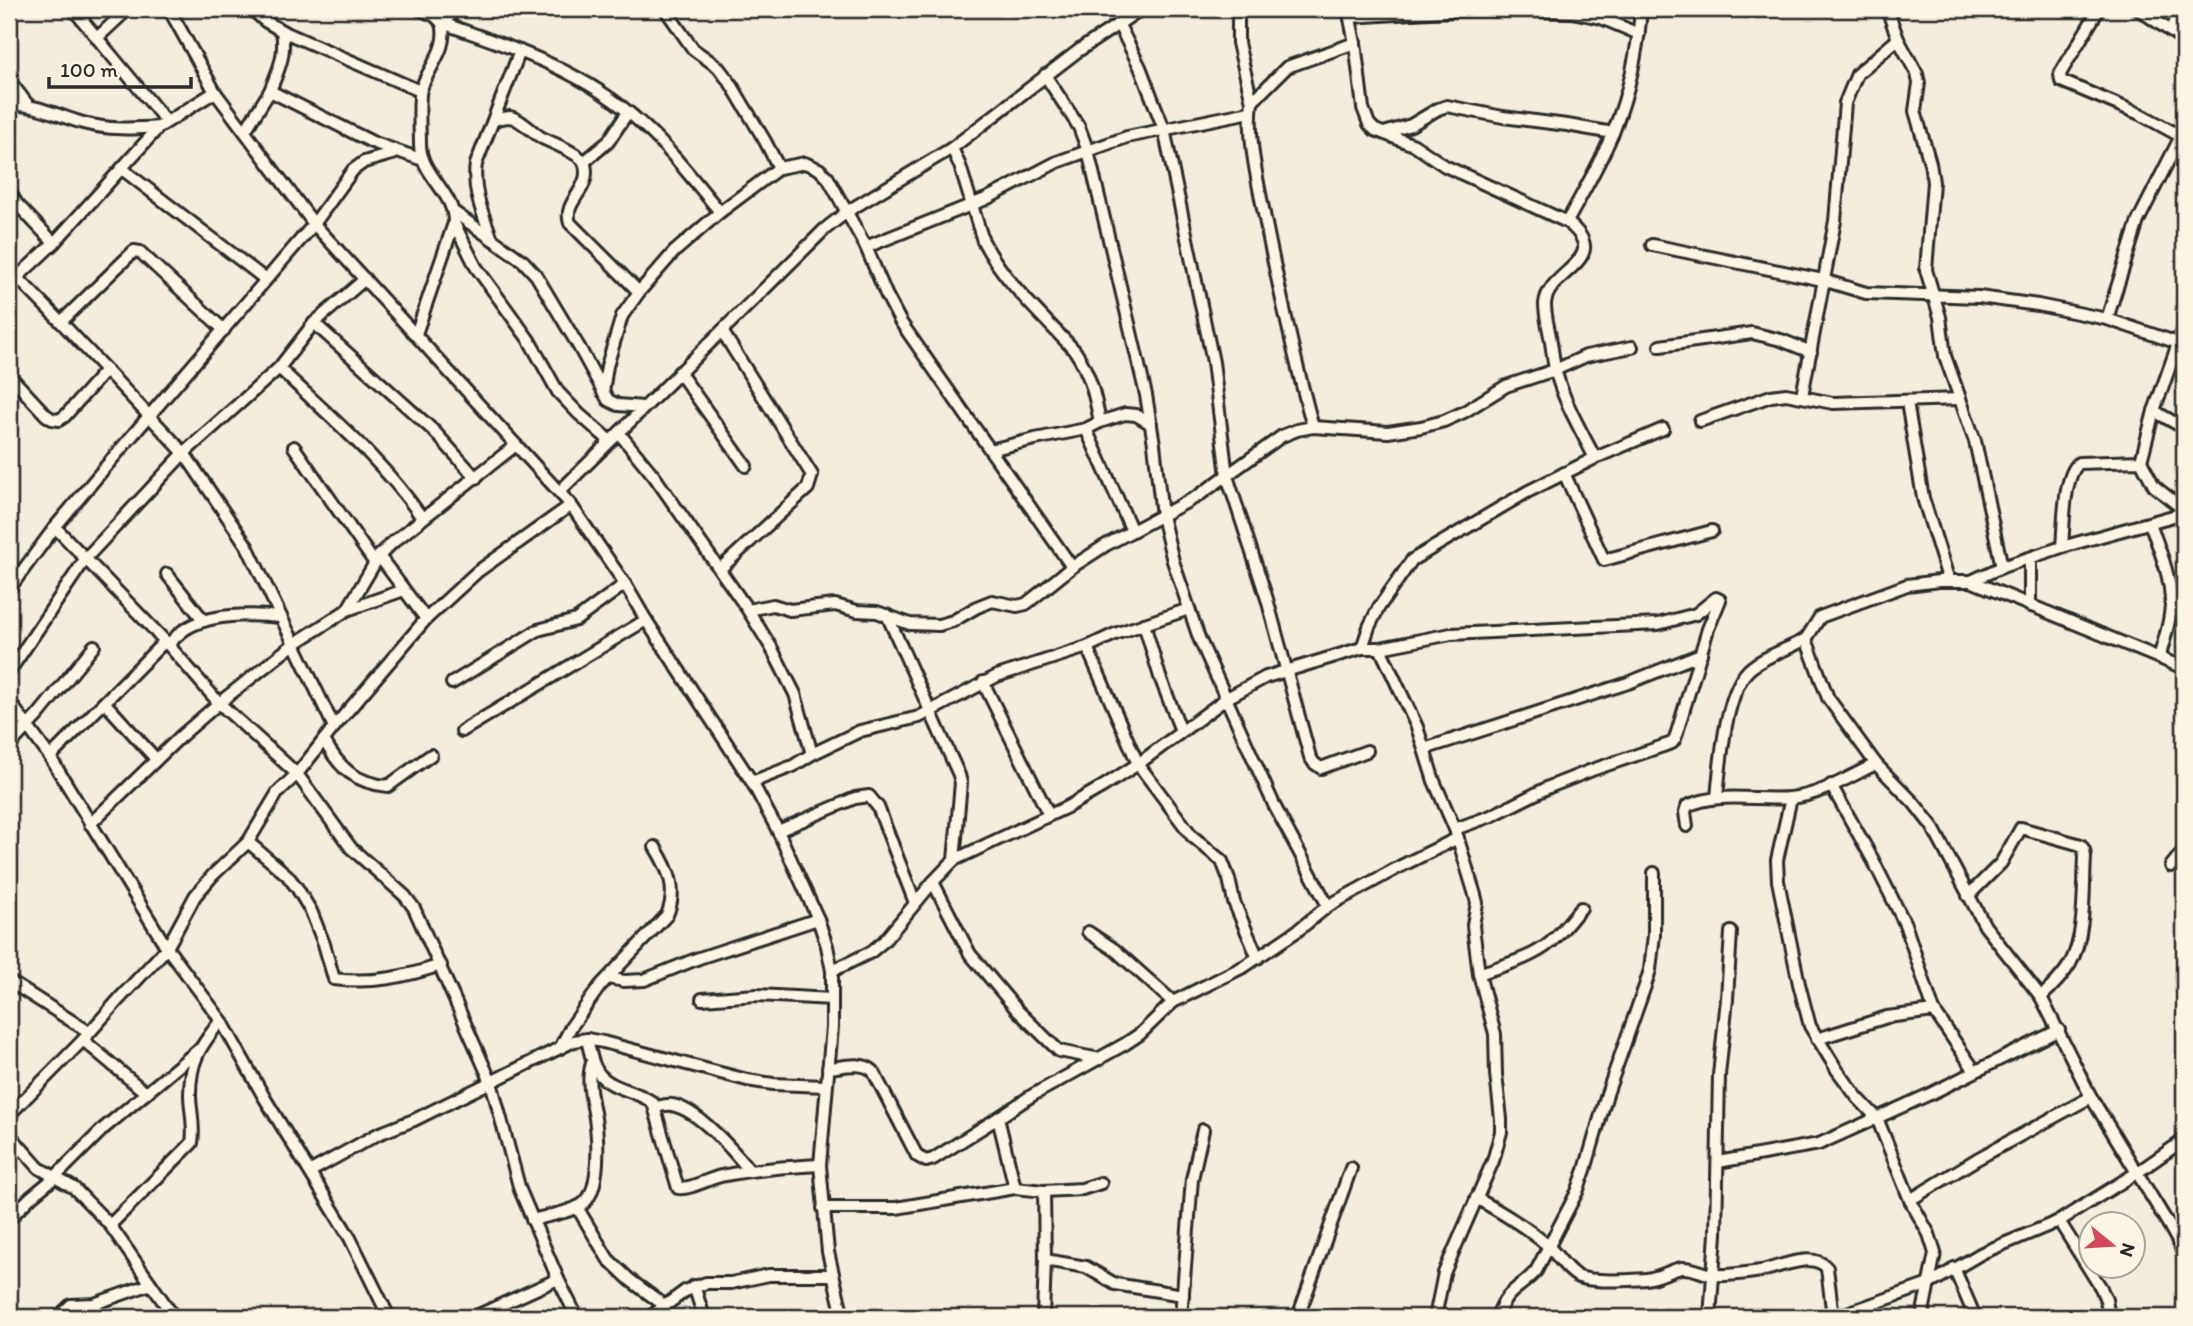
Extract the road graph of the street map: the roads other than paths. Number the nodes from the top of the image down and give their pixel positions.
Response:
1 (73, 9) edge
2 (128, 9) edge
3 (169, 9) edge
4 (251, 9) edge
5 (419, 9) edge
6 (457, 9) edge
7 (666, 9) edge
8 (1140, 9) edge
9 (1238, 9) edge
10 (1642, 9) edge
11 (1887, 9) edge
12 (2099, 9) edge
13 (2138, 9) edge
14 (2183, 9) edge
15 (1349, 13) edge
16 (442, 23) junction
17 (1119, 25) junction
18 (282, 31) junction
19 (2170, 31) junction
20 (1639, 34) junction
21 (97, 38) junction
22 (1898, 39) junction
23 (2184, 40) edge
24 (1355, 43) junction
25 (520, 51) junction
26 (1045, 75) junction
27 (9, 80) edge
28 (270, 91) junction
29 (420, 91) junction
30 (215, 92) junction
31 (9, 105) edge
32 (28, 105) junction
33 (1251, 107) junction
34 (628, 112) junction
35 (494, 120) junction
36 (162, 124) junction
37 (1164, 129) junction
38 (245, 131) junction
39 (1613, 133) junction
40 (1384, 134) junction
41 (2183, 137) edge
42 (952, 148) junction
43 (1088, 151) junction
44 (399, 152) junction
45 (423, 160) junction
46 (584, 162) junction
47 (779, 168) junction
48 (122, 169) junction
49 (9, 191) edge
50 (972, 204) junction
51 (848, 211) junction
52 (720, 212) junction
53 (454, 217) junction
54 (1567, 222) junction
55 (314, 224) junction
56 (492, 239) junction
57 (54, 243) junction
58 (1652, 245) dead end
59 (866, 247) junction
60 (11, 277) edge
61 (265, 279) junction
62 (365, 279) junction
63 (1823, 280) junction
64 (639, 292) junction
65 (1933, 296) junction
66 (2107, 319) junction
67 (61, 321) junction
68 (314, 323) junction
69 (2184, 327) edge
70 (225, 330) junction
71 (722, 331) junction
72 (416, 334) junction
73 (2178, 343) junction
74 (1660, 346) dead end
75 (1632, 348) dead end
76 (1811, 352) junction
77 (279, 368) junction
78 (105, 370) junction
79 (1555, 370) junction
80 (679, 372) junction
81 (9, 374) edge
82 (603, 391) junction
83 (1802, 396) junction
84 (1959, 399) junction
85 (1907, 402) junction
86 (643, 407) junction
87 (2154, 411) junction
88 (150, 415) junction
89 (1700, 421) dead end
90 (1100, 422) junction
91 (1151, 424) junction
92 (1313, 427) junction
93 (2184, 428) edge
94 (1086, 429) junction
95 (1663, 429) dead end
96 (615, 437) junction
97 (516, 445) junction
98 (294, 447) dead end
99 (990, 450) junction
100 (184, 453) junction
101 (1595, 458) junction
102 (2141, 461) junction
103 (747, 466) dead end
104 (1564, 473) junction
105 (1227, 476) junction
106 (476, 478) junction
107 (559, 492) junction
108 (571, 505) junction
109 (2184, 511) edge
110 (1161, 516) junction
111 (422, 518) junction
112 (2150, 523) junction
113 (55, 527) junction
114 (1132, 531) junction
115 (1712, 531) dead end
116 (2062, 547) junction
117 (86, 558) junction
118 (376, 559) junction
119 (2030, 559) junction
120 (1072, 567) junction
121 (2002, 567) junction
122 (720, 569) junction
123 (167, 574) dead end
124 (1949, 581) junction
125 (1971, 581) junction
126 (625, 584) junction
127 (9, 589) edge
128 (404, 590) junction
129 (2030, 606) junction
130 (1189, 609) junction
131 (347, 610) junction
132 (748, 610) junction
133 (887, 615) junction
134 (281, 617) junction
135 (426, 619) junction
136 (646, 620) junction
137 (204, 621) junction
138 (1144, 624) junction
139 (1805, 639) junction
140 (167, 643) junction
141 (294, 644) junction
142 (94, 646) dead end
143 (1087, 647) junction
144 (1362, 648) junction
145 (1380, 648) junction
146 (1701, 654) junction
147 (2159, 658) junction
148 (2184, 668) edge
149 (1285, 670) junction
150 (9, 672) edge
151 (452, 682) dead end
152 (983, 682) junction
153 (1227, 698) junction
154 (9, 701) edge
155 (219, 702) junction
156 (105, 703) junction
157 (931, 710) junction
158 (28, 727) junction
159 (334, 727) junction
160 (461, 731) dead end
161 (1181, 731) junction
162 (324, 740) junction
163 (9, 746) edge
164 (1424, 749) junction
165 (1367, 751) dead end
166 (812, 754) junction
167 (430, 755) dead end
168 (50, 757) junction
169 (155, 758) junction
170 (1138, 764) junction
171 (1877, 764) junction
172 (297, 774) junction
173 (751, 782) junction
174 (1831, 785) junction
175 (1717, 797) junction
176 (1791, 798) junction
177 (1049, 815) junction
178 (90, 824) junction
179 (1687, 826) dead end
180 (778, 831) junction
181 (1457, 834) junction
182 (248, 842) junction
183 (655, 847) dead end
184 (2184, 850) edge
185 (954, 860) junction
186 (2171, 866) dead end
187 (1654, 873) dead end
188 (933, 881) junction
189 (1968, 896) junction
190 (915, 902) junction
191 (1328, 906) junction
192 (1581, 908) dead end
193 (818, 919) junction
194 (1088, 932) dead end
195 (1731, 932) dead end
196 (167, 948) junction
197 (1258, 958) junction
198 (440, 965) junction
199 (832, 971) junction
200 (1479, 974) junction
201 (608, 978) junction
202 (9, 981) edge
203 (2041, 997) junction
204 (702, 999) dead end
205 (832, 999) junction
206 (1173, 1002) junction
207 (1934, 1011) junction
208 (221, 1020) junction
209 (2059, 1030) junction
210 (86, 1036) junction
211 (587, 1039) junction
212 (1817, 1040) junction
213 (559, 1049) junction
214 (198, 1050) junction
215 (1100, 1059) junction
216 (593, 1063) junction
217 (828, 1068) junction
218 (1975, 1070) junction
219 (491, 1082) junction
220 (825, 1086) junction
221 (146, 1093) junction
222 (2091, 1097) junction
223 (656, 1107) junction
224 (10, 1111) edge
225 (998, 1118) junction
226 (1877, 1118) junction
227 (1203, 1130) dead end
228 (9, 1134) edge
229 (2182, 1145) edge
230 (1718, 1162) junction
231 (820, 1164) junction
232 (1351, 1168) dead end
233 (749, 1170) junction
234 (311, 1171) junction
235 (2138, 1172) junction
236 (54, 1178) junction
237 (1101, 1183) dead end
238 (1015, 1188) junction
239 (1044, 1191) junction
240 (1476, 1198) junction
241 (1910, 1200) junction
242 (577, 1207) junction
243 (823, 1208) junction
244 (9, 1219) edge
245 (532, 1220) junction
246 (2059, 1221) junction
247 (110, 1225) junction
248 (1548, 1247) junction
249 (2184, 1258) edge
250 (1045, 1260) junction
251 (1954, 1268) junction
252 (832, 1275) junction
253 (1712, 1275) junction
254 (558, 1279) junction
255 (151, 1284) junction
256 (1929, 1284) junction
257 (694, 1286) junction
258 (1183, 1295) junction
259 (664, 1305) junction
260 (58, 1317) edge
261 (174, 1317) edge
262 (389, 1317) edge
263 (474, 1317) edge
264 (577, 1317) edge
265 (650, 1317) edge
266 (704, 1317) edge
267 (844, 1317) edge
268 (1043, 1317) edge
269 (1181, 1317) edge
270 (1298, 1317) edge
271 (1435, 1317) edge
272 (1497, 1317) edge
273 (1710, 1317) edge
274 (1834, 1317) edge
275 (1922, 1317) edge
276 (1975, 1317) edge
277 (2109, 1317) edge

1 - 21 street
2 - 21 street
3 - 30 street
4 - 18 street
5 - 16 street
6 - 16 street
7 - 47 street
8 - 17 street
9 - 33 street
10 - 20 street
11 - 22 street
12 - 41 street
13 - 19 street
14 - 19 street
15 - 20 street
15 - 24 street
16 - 25 street
16 - 29 street
17 - 26 street
17 - 37 street
18 - 28 street
18 - 29 street
19 - 23 street
20 - 39 street
21 - 36 street
22 - 63 street
22 - 65 street
24 - 33 street
24 - 40 street
25 - 34 street
25 - 35 street
26 - 42 street
26 - 43 street
27 - 32 street
28 - 38 street
28 - 44 street
29 - 45 street
30 - 36 street
30 - 38 street
31 - 32 street
32 - 36 street
33 - 37 street
33 - 92 street
34 - 46 street
34 - 52 street
35 - 46 street
35 - 56 street
36 - 48 street
37 - 43 street
37 - 105 street
38 - 55 street
39 - 40 street
39 - 54 street
40 - 54 street
41 - 66 street
42 - 50 street
42 - 51 street
43 - 50 street
43 - 91 street
44 - 45 street
44 - 55 street
45 - 53 street
46 - 64 street
47 - 51 street
47 - 52 street
48 - 57 street
48 - 61 street
49 - 57 street
50 - 59 street
50 - 90 street
51 - 59 street
51 - 71 street
52 - 64 street
53 - 56 street
53 - 72 street
53 - 96 street
54 - 79 street
55 - 61 street
55 - 62 street
56 - 82 street
57 - 60 street
58 - 63 street
59 - 99 street
60 - 67 street
61 - 70 street
62 - 68 street
62 - 72 street
63 - 65 street
63 - 76 street
64 - 82 street
65 - 66 street
65 - 84 street
66 - 73 street
67 - 70 street
67 - 78 street
68 - 77 street
68 - 106 street
69 - 73 street
70 - 88 street
71 - 80 street
71 - 122 street
72 - 97 street
73 - 87 street
74 - 76 street
75 - 79 street
76 - 83 street
77 - 100 street
77 - 111 street
78 - 81 street
78 - 88 street
79 - 92 street
79 - 101 street
80 - 86 street
80 - 103 street
82 - 86 street
83 - 85 street
83 - 89 street
84 - 85 street
84 - 121 street
85 - 124 street
86 - 96 street
87 - 93 street
87 - 102 street
88 - 100 street
88 - 113 street
90 - 91 street
90 - 94 street
91 - 110 street
92 - 105 street
94 - 99 street
94 - 114 street
95 - 101 street
96 - 107 street
96 - 122 street
97 - 106 street
97 - 107 street
98 - 118 street
99 - 120 street
100 - 117 street
100 - 134 street
101 - 104 street
102 - 109 street
102 - 116 street
104 - 115 street
104 - 144 street
105 - 110 street
105 - 149 street
106 - 111 street
107 - 108 street
108 - 126 street
108 - 135 street
109 - 112 street
110 - 114 street
110 - 130 street
111 - 118 street
112 - 116 street
112 - 147 street
113 - 117 street
113 - 127 street
114 - 120 street
116 - 119 street
117 - 140 street
117 - 150 street
118 - 128 street
118 - 131 street
119 - 121 street
119 - 129 street
120 - 133 street
121 - 125 street
122 - 132 street
123 - 137 street
124 - 125 street
124 - 139 street
125 - 129 street
126 - 136 street
126 - 151 street
128 - 131 street
128 - 135 street
129 - 147 street
130 - 138 street
130 - 153 street
131 - 141 street
132 - 133 street
132 - 166 street
133 - 157 street
134 - 137 street
134 - 141 street
135 - 159 street
136 - 160 street
136 - 173 street
137 - 140 street
138 - 143 street
138 - 161 street
139 - 171 street
139 - 175 street
140 - 155 street
140 - 156 street
141 - 155 street
141 - 159 street
142 - 158 street
143 - 152 street
143 - 170 street
144 - 145 street
144 - 149 street
145 - 146 street
145 - 164 street
146 - 164 street
146 - 181 street
147 - 148 street
149 - 153 street
149 - 165 street
152 - 157 street
152 - 177 street
153 - 161 street
153 - 191 street
154 - 158 street
155 - 169 street
155 - 172 street
156 - 168 street
156 - 169 street
157 - 166 street
157 - 185 street
158 - 163 street
158 - 168 street
159 - 162 street
161 - 170 street
162 - 167 street
162 - 172 street
164 - 181 street
166 - 173 street
168 - 178 street
169 - 178 street
170 - 177 street
170 - 197 street
171 - 174 street
171 - 189 street
172 - 182 street
172 - 198 street
173 - 180 street
174 - 176 street
174 - 207 street
175 - 176 street
175 - 179 street
176 - 212 street
177 - 185 street
178 - 196 street
180 - 190 street
180 - 193 street
181 - 191 street
181 - 200 street
182 - 196 street
182 - 198 street
183 - 201 street
184 - 186 street
185 - 188 street
187 - 248 street
188 - 190 street
188 - 215 street
189 - 203 street
189 - 203 street
190 - 199 street
191 - 197 street
192 - 200 street
193 - 199 street
193 - 201 street
194 - 206 street
195 - 230 street
196 - 208 street
196 - 210 street
197 - 206 street
198 - 219 street
199 - 205 street
200 - 240 street
201 - 213 street
202 - 210 street
203 - 209 street
204 - 205 street
205 - 217 street
206 - 215 street
207 - 212 street
207 - 218 street
208 - 214 street
208 - 234 street
209 - 218 street
209 - 222 street
210 - 221 street
210 - 224 street
211 - 213 street
211 - 216 street
211 - 220 street
212 - 226 street
213 - 219 street
214 - 221 street
214 - 247 street
215 - 225 street
216 - 223 street
216 - 242 street
217 - 220 street
217 - 225 street
218 - 226 street
219 - 234 street
219 - 245 street
220 - 231 street
221 - 236 street
222 - 235 street
222 - 241 street
223 - 233 street
223 - 233 street
225 - 238 street
226 - 230 street
226 - 241 street
227 - 258 street
228 - 236 street
229 - 235 street
230 - 253 street
231 - 233 street
231 - 243 street
232 - 270 street
234 - 262 street
235 - 246 street
235 - 249 street
236 - 244 street
236 - 247 street
237 - 239 street
238 - 239 street
238 - 243 street
239 - 250 street
240 - 248 street
240 - 271 street
241 - 256 street
242 - 245 street
242 - 259 street
243 - 252 street
245 - 254 street
246 - 251 street
246 - 277 street
247 - 255 street
248 - 253 street
248 - 272 street
250 - 258 street
250 - 268 street
251 - 256 street
251 - 276 street
252 - 257 street
252 - 267 street
253 - 273 street
253 - 274 street
254 - 263 street
254 - 264 street
255 - 260 street
255 - 261 street
256 - 274 street
256 - 275 street
257 - 259 street
257 - 266 street
258 - 269 street
259 - 265 street

